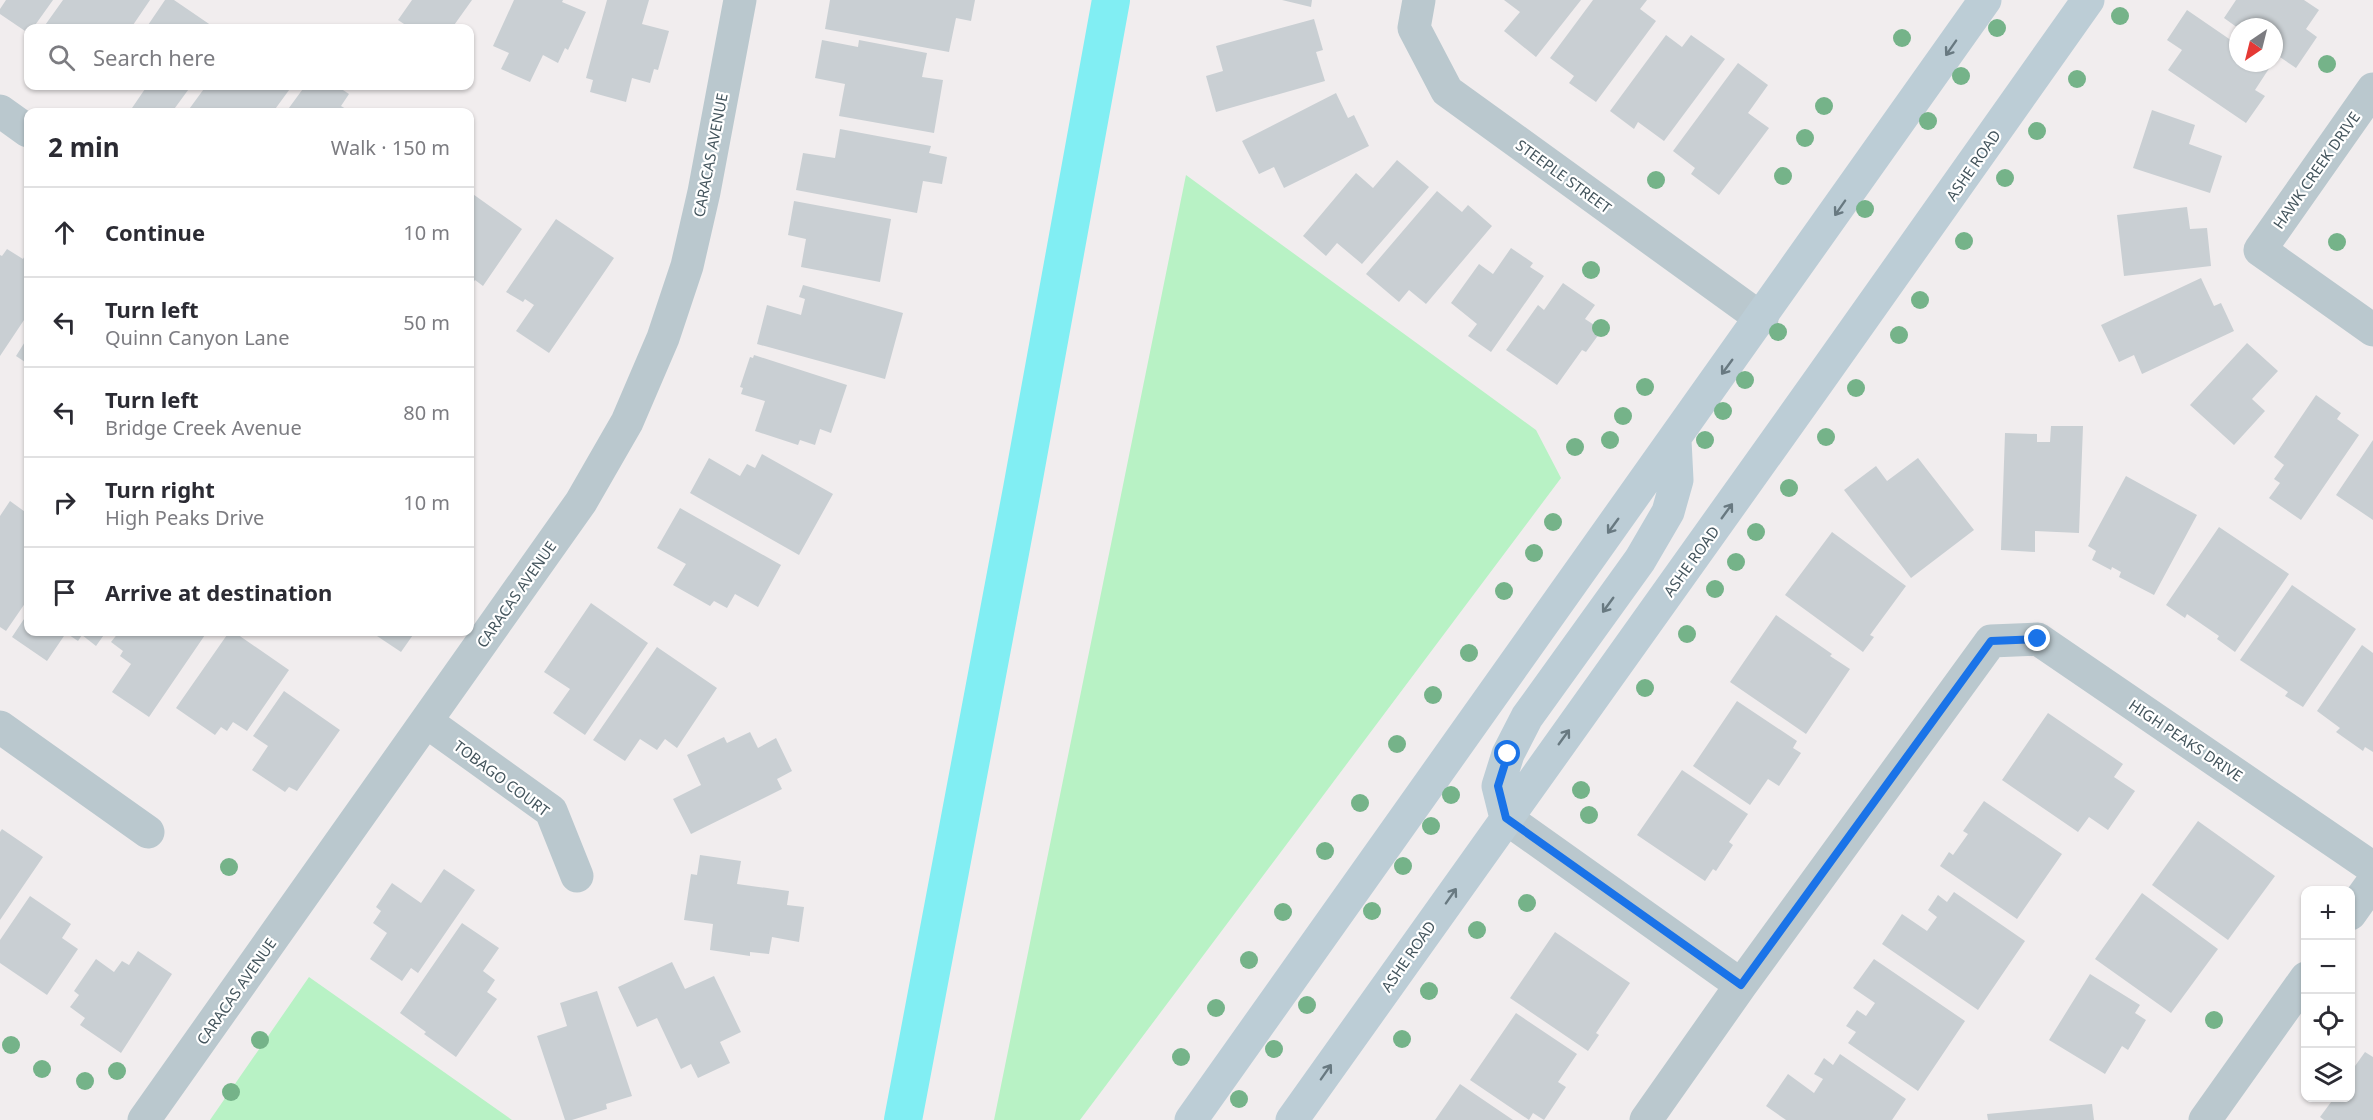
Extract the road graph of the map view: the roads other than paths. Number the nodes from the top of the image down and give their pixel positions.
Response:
1 (740, 0) edge
2 (1419, 0) edge
3 (1985, 0) edge
4 (2088, 0) edge
5 (2373, 90) edge
6 (0, 111) edge
7 (24, 128) edge
8 (1762, 319) junction
9 (2373, 330) edge
10 (1675, 440) junction
11 (427, 722) junction
12 (0, 727) edge
13 (1506, 818) junction
14 (148, 832) dead end
15 (2373, 868) edge
16 (577, 876) dead end
17 (2373, 882) edge
18 (2355, 907) edge
19 (1741, 985) junction
20 (2301, 985) edge
21 (144, 1120) edge
22 (1191, 1120) edge
23 (1292, 1120) edge
24 (1646, 1120) edge
25 (2205, 1120) edge

1 - 11 street, CARACAS AVENUE
2 - 8 street, STEEPLE STREET
3 -> 8 street
13 -> 4 street, ASHE ROAD
5 - 9 street, HAWK CREEK DRIVE
6 - 7 street
8 -> 10 street
10 -> 13 street
10 -> 22 street
11 - 16 street, TOBAGO COURT
11 - 21 street, CARACAS AVENUE
12 - 14 street
13 - 19 street
23 -> 13 street, ASHE ROAD
15 - 19 street, HIGH PEAKS DRIVE
17 - 18 street
19 - 24 street
20 - 25 street

